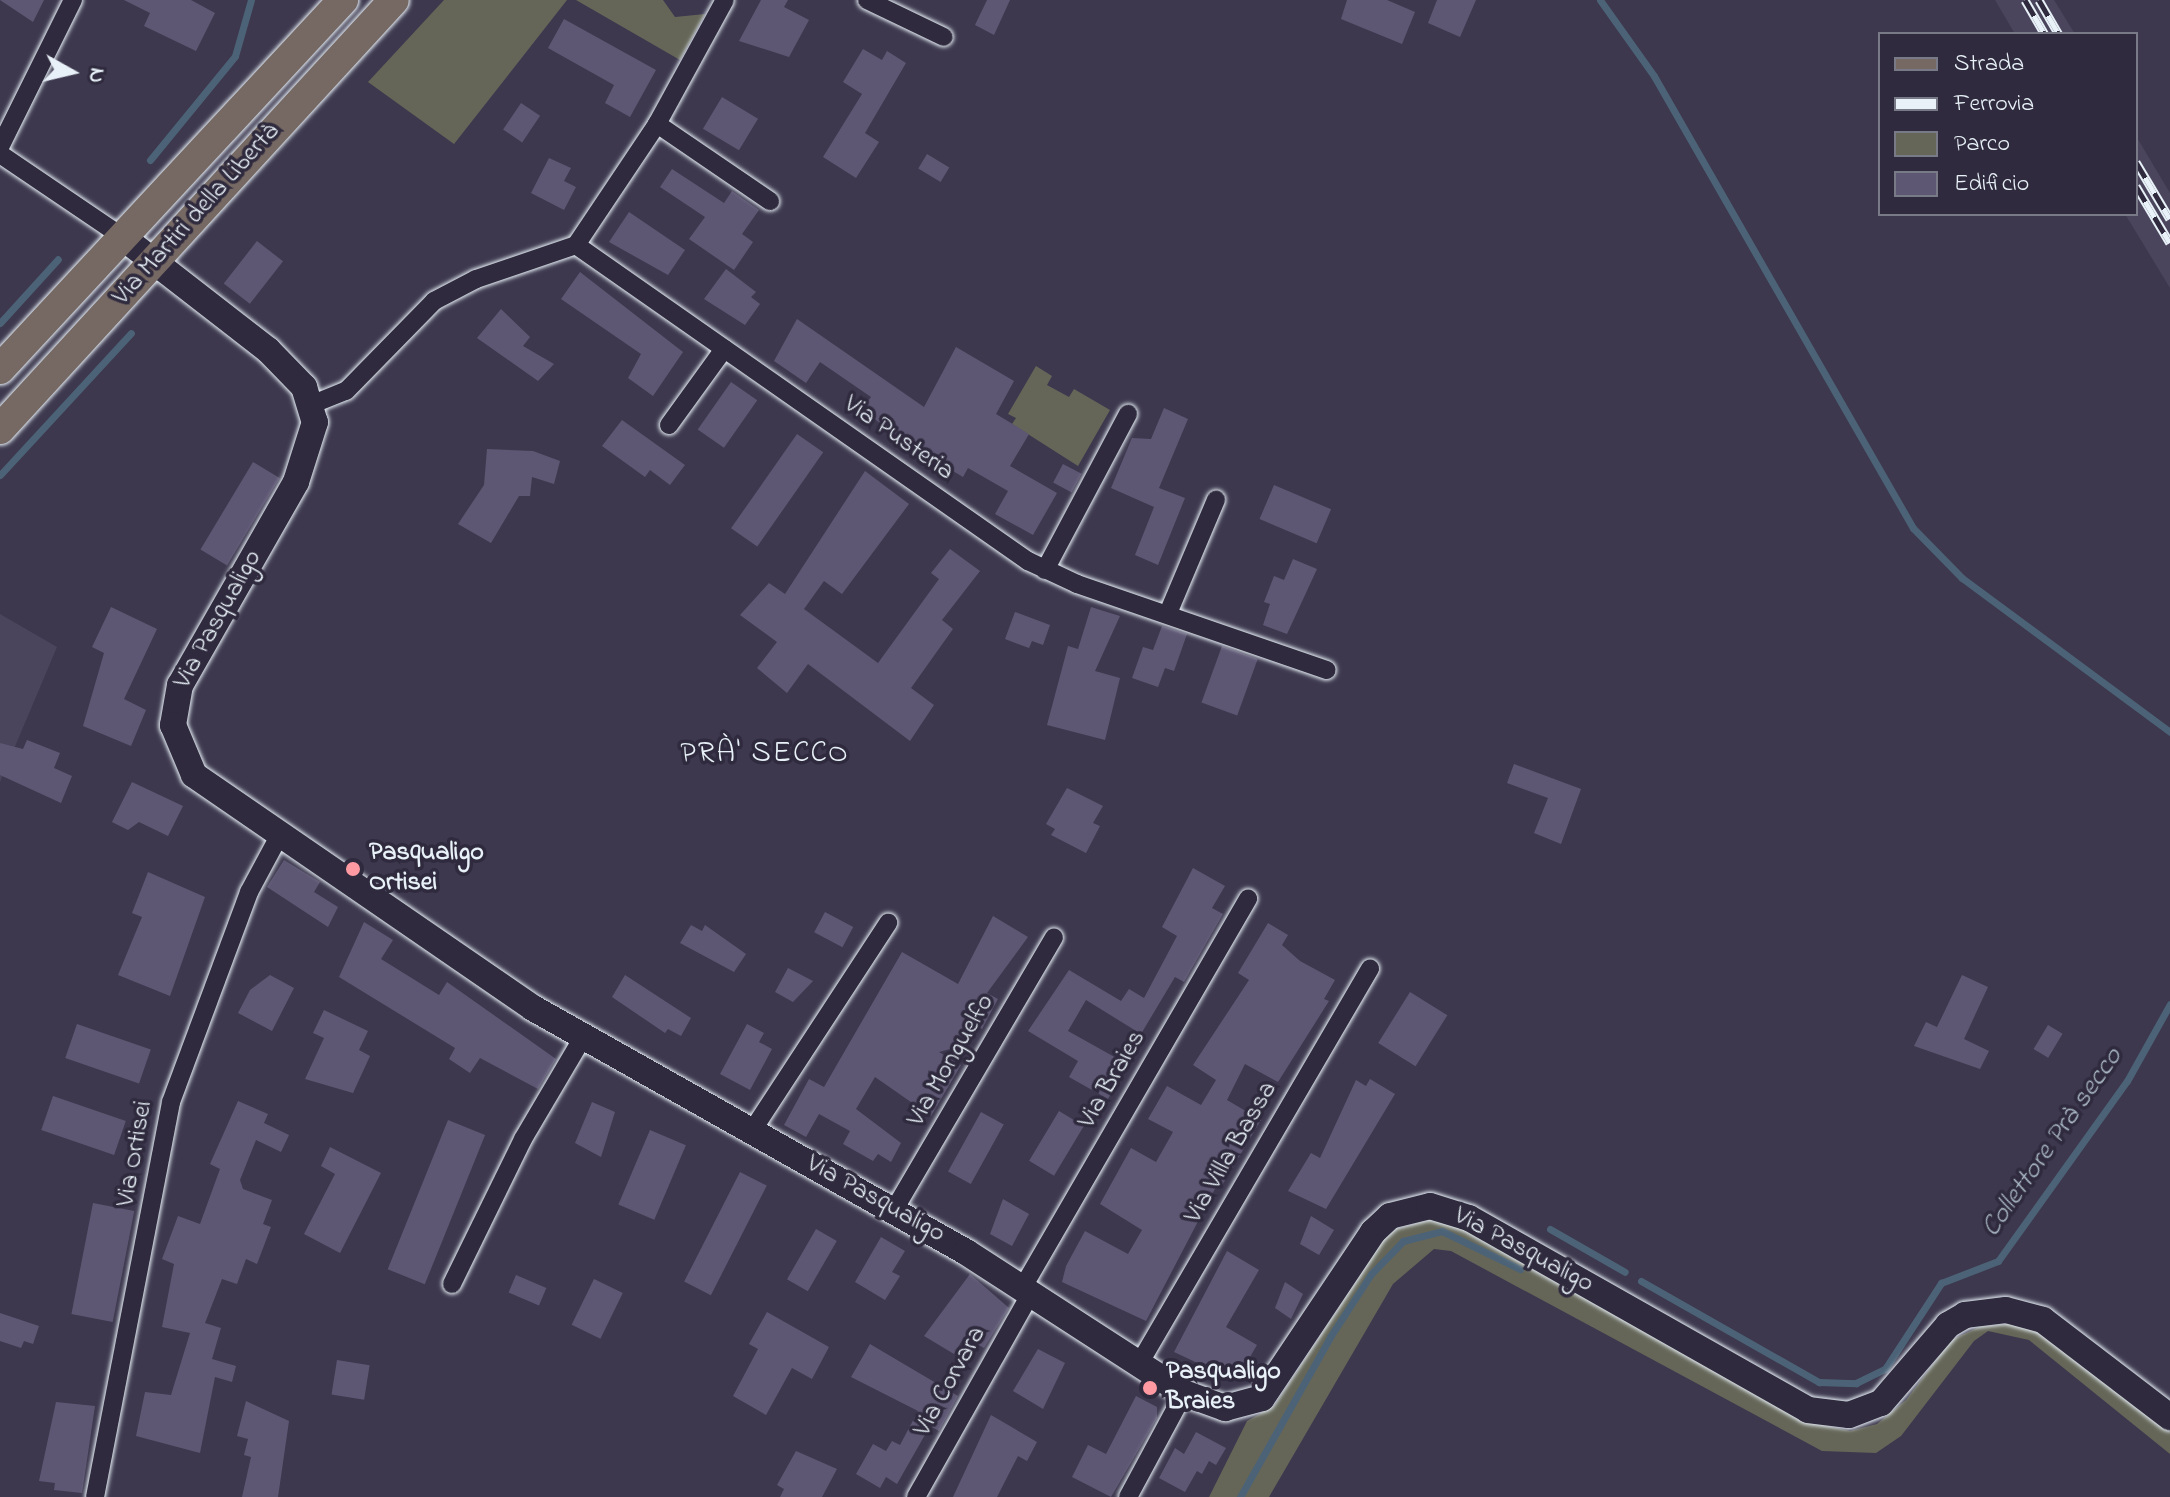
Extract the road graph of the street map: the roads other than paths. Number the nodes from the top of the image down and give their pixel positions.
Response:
1 (73, 0) edge
2 (343, 0) edge
3 (394, 0) edge
4 (725, 0) edge
5 (867, 0) edge
6 (944, 37) dead end
7 (657, 124) junction
8 (0, 147) edge
9 (0, 154) edge
10 (770, 201) dead end
11 (121, 236) junction
12 (576, 245) junction
13 (155, 262) junction
14 (724, 349) junction
15 (0, 369) edge
16 (313, 404) junction
17 (1128, 414) dead end
18 (669, 425) dead end
19 (0, 429) edge
20 (1216, 500) dead end
21 (1045, 570) junction
22 (1169, 611) junction
23 (1327, 670) dead end
24 (279, 836) junction
25 (1248, 899) dead end
26 (888, 923) dead end
27 (1054, 937) dead end
28 (1370, 969) dead end
29 (583, 1037) junction
30 (752, 1131) junction
31 (894, 1210) junction
32 (452, 1284) dead end
33 (1027, 1290) junction
34 (1139, 1364) junction
35 (1184, 1393) junction
36 (2170, 1417) edge
37 (95, 1497) edge
38 (916, 1497) edge
39 (1128, 1497) edge

1 - 8 street
2 - 11 main road, Via Martiri della Libertà
3 - 13 main road, Via Martiri della Libertà
4 - 7 street
5 - 6 street
7 - 10 street
7 - 12 street
9 - 11 street
11 - 13 street
11 - 15 main road, Via Martiri della Libertà
12 - 14 street, Via Pusteria
12 - 16 street
13 - 16 street
13 - 19 main road, Via Martiri della Libertà
14 - 18 street
14 - 21 street, Via Pusteria
16 - 24 street, Via Pasqualigo
17 - 21 street
20 - 22 street
21 - 22 street, Via Pusteria
22 - 23 street, Via Pusteria
24 - 29 street, Via Pasqualigo
24 - 37 street, Via Ortisei
25 - 33 street, Via Braies
26 - 30 street
27 - 31 street, Via Monguelfo
28 - 34 street, Via Villa Bassa
29 - 30 street, Via Pasqualigo
29 - 32 street
30 - 31 street, Via Pasqualigo
31 - 33 street, Via Pasqualigo
33 - 34 street, Via Pasqualigo
33 - 38 street, Via Corvara
34 - 35 street, Via Pasqualigo
35 - 36 street, Via Pasqualigo
35 - 39 street

